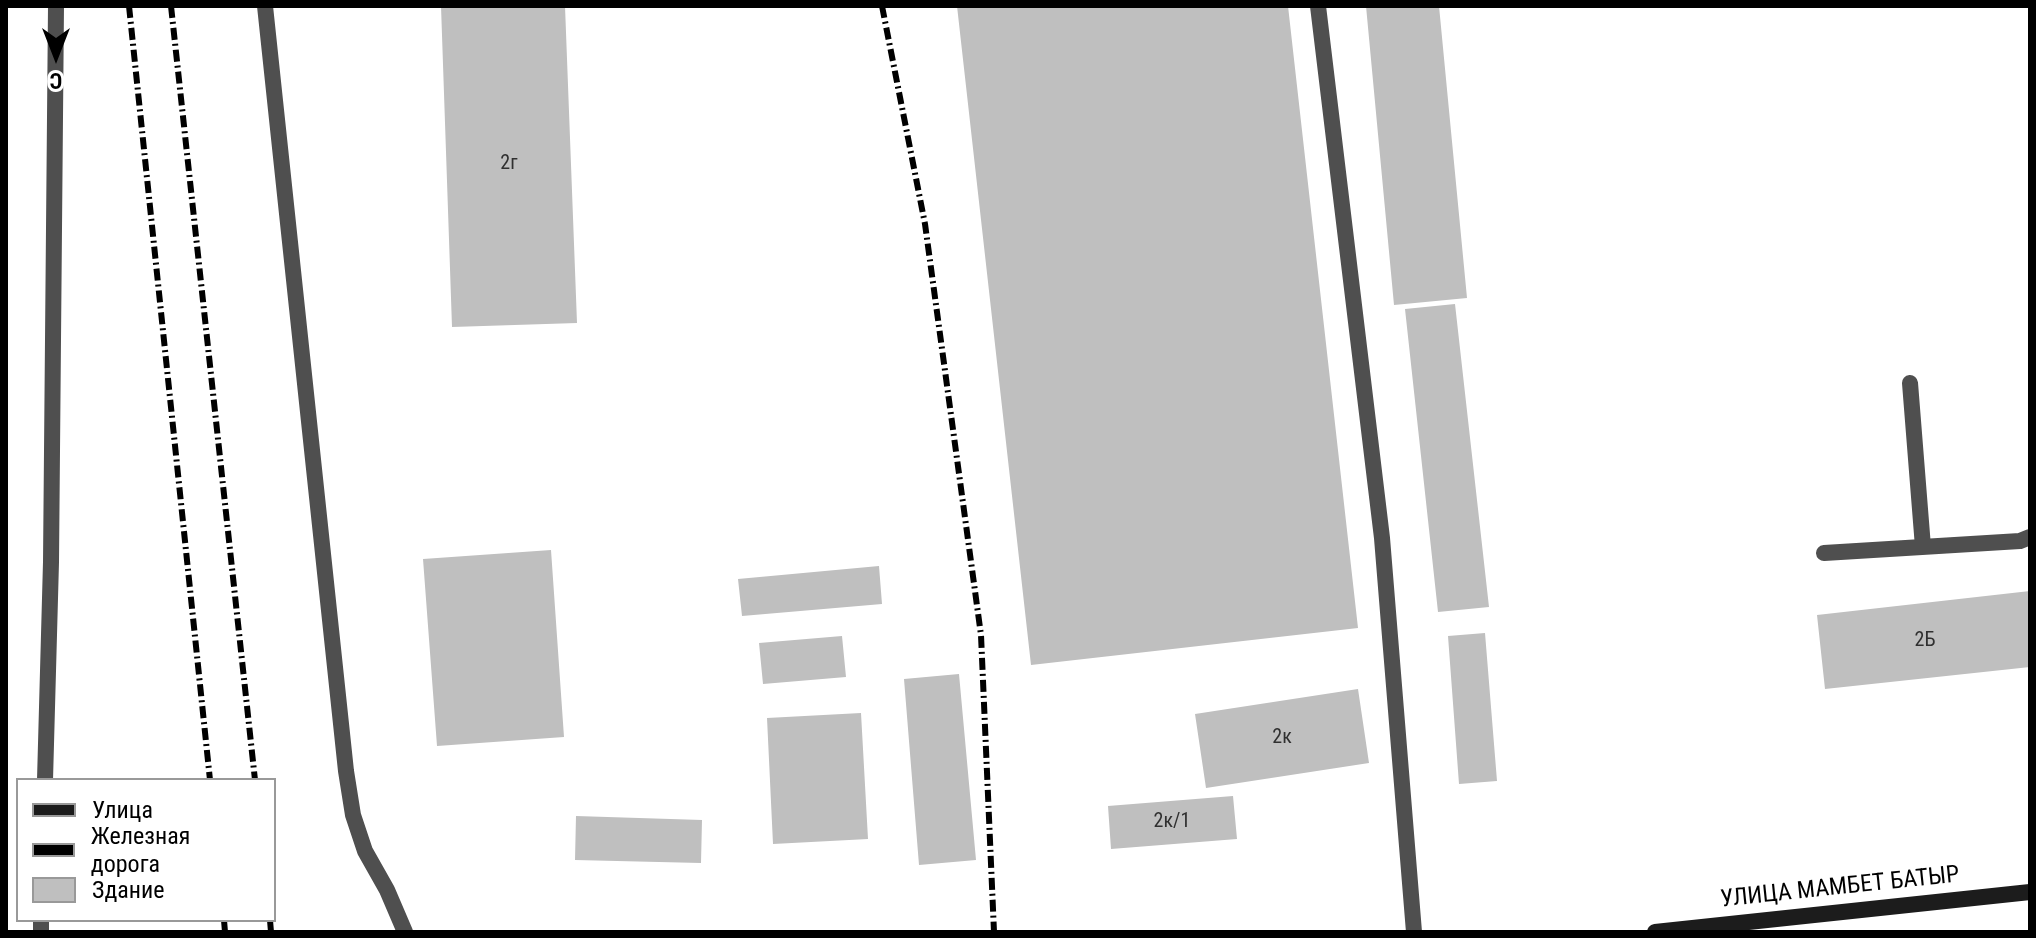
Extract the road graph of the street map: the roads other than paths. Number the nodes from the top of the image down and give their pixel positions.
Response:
1 (56, 6) edge
2 (265, 6) edge
3 (1318, 6) edge
4 (1910, 383) dead end
5 (2030, 537) edge
6 (1923, 547) junction
7 (1824, 553) dead end
8 (45, 778) edge
9 (2030, 892) edge
10 (405, 932) edge
11 (1414, 932) edge
12 (1655, 932) edge

1 - 8 street
2 - 10 street
3 - 11 street
4 - 6 street
5 - 6 street
6 - 7 street
9 - 12 main road, УЛИЦА МАМБЕТ БАТЫР

